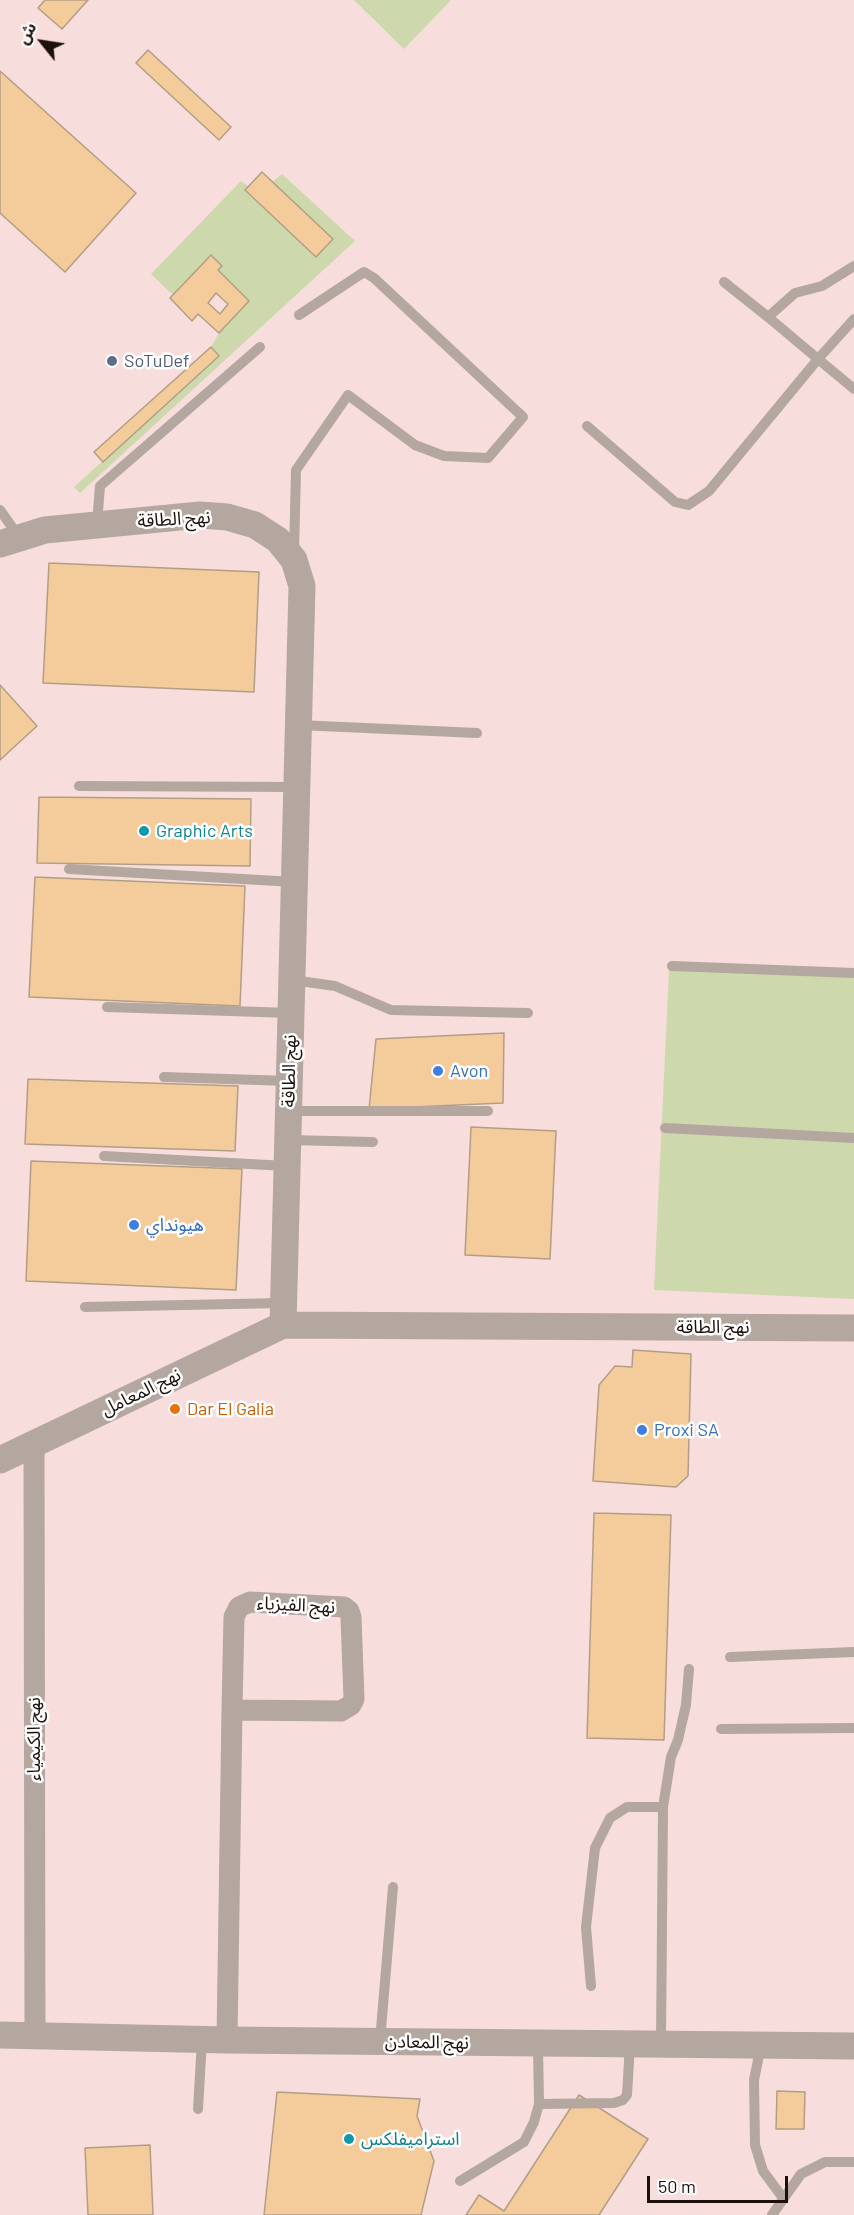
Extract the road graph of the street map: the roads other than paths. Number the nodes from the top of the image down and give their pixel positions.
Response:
1 (854, 266) edge
2 (724, 282) dead end
3 (299, 315) dead end
4 (768, 317) junction
5 (854, 319) edge
6 (260, 347) dead end
7 (818, 359) junction
8 (854, 389) edge
9 (587, 426) dead end
10 (0, 510) edge
11 (97, 525) junction
12 (9, 541) edge
13 (294, 560) junction
14 (298, 725) junction
15 (477, 733) dead end
16 (80, 786) dead end
17 (297, 787) junction
18 (69, 870) dead end
19 (294, 882) junction
20 (672, 966) dead end
21 (854, 973) edge
22 (292, 980) junction
23 (107, 1007) dead end
24 (528, 1012) dead end
25 (291, 1013) junction
26 (164, 1077) dead end
27 (289, 1081) junction
28 (288, 1111) junction
29 (488, 1111) dead end
30 (665, 1128) dead end
31 (854, 1138) edge
32 (288, 1140) junction
33 (373, 1142) dead end
34 (104, 1156) dead end
35 (287, 1166) junction
36 (85, 1307) dead end
37 (283, 1314) junction
38 (854, 1328) edge
39 (34, 1444) junction
40 (0, 1460) edge
41 (854, 1652) edge
42 (730, 1657) dead end
43 (689, 1669) dead end
44 (232, 1710) junction
45 (854, 1728) edge
46 (721, 1729) dead end
47 (663, 1807) junction
48 (393, 1887) dead end
49 (591, 1986) dead end
50 (0, 2034) edge
51 (34, 2035) junction
52 (214, 2040) junction
53 (380, 2042) junction
54 (538, 2043) junction
55 (630, 2044) junction
56 (661, 2044) junction
57 (761, 2045) junction
58 (854, 2046) edge
59 (539, 2104) junction
60 (198, 2109) dead end
61 (854, 2162) edge
62 (460, 2181) dead end
63 (783, 2198) junction
64 (772, 2215) edge

1 - 4 lane
2 - 4 lane
3 - 13 lane
4 - 7 lane
5 - 7 lane
6 - 11 lane
7 - 8 lane
7 - 9 lane
10 - 12 lane
11 - 12 street, نهج الطاقة
11 - 13 street, نهج الطاقة
13 - 14 street, نهج الطاقة
14 - 15 lane
14 - 17 street, نهج الطاقة
16 - 17 lane
17 - 19 street, نهج الطاقة
18 - 19 lane
19 - 22 street, نهج الطاقة
20 - 21 lane
22 - 24 lane
22 - 25 street, نهج الطاقة
23 - 25 lane
25 - 27 street, نهج الطاقة
26 - 27 lane
27 - 28 street, نهج الطاقة
28 - 29 lane
28 - 32 street, نهج الطاقة
30 - 31 lane
32 - 33 lane
32 - 35 street, نهج الطاقة
34 - 35 lane
35 - 37 street, نهج الطاقة
36 - 37 lane
37 - 38 street, نهج الطاقة
37 - 39 street, نهج المعامل
39 - 40 street, نهج المعامل
39 - 51 street, نهج الكيمياء
41 - 42 lane
43 - 47 lane
44 - 44 street, نهج الفيزياء
44 - 52 street, نهج الفيزياء
45 - 46 lane
47 - 49 lane
47 - 56 lane
48 - 53 lane
50 - 51 street, نهج المعادن
51 - 52 street, نهج المعادن
52 - 53 street, نهج المعادن
52 - 60 lane
53 - 54 street, نهج المعادن
54 - 55 street, نهج المعادن
54 - 59 lane
55 - 56 street, نهج المعادن
55 - 59 lane
56 - 57 street, نهج المعادن
57 - 58 street, نهج المعادن
57 - 63 lane
59 - 62 lane
61 - 63 lane
63 - 64 lane

